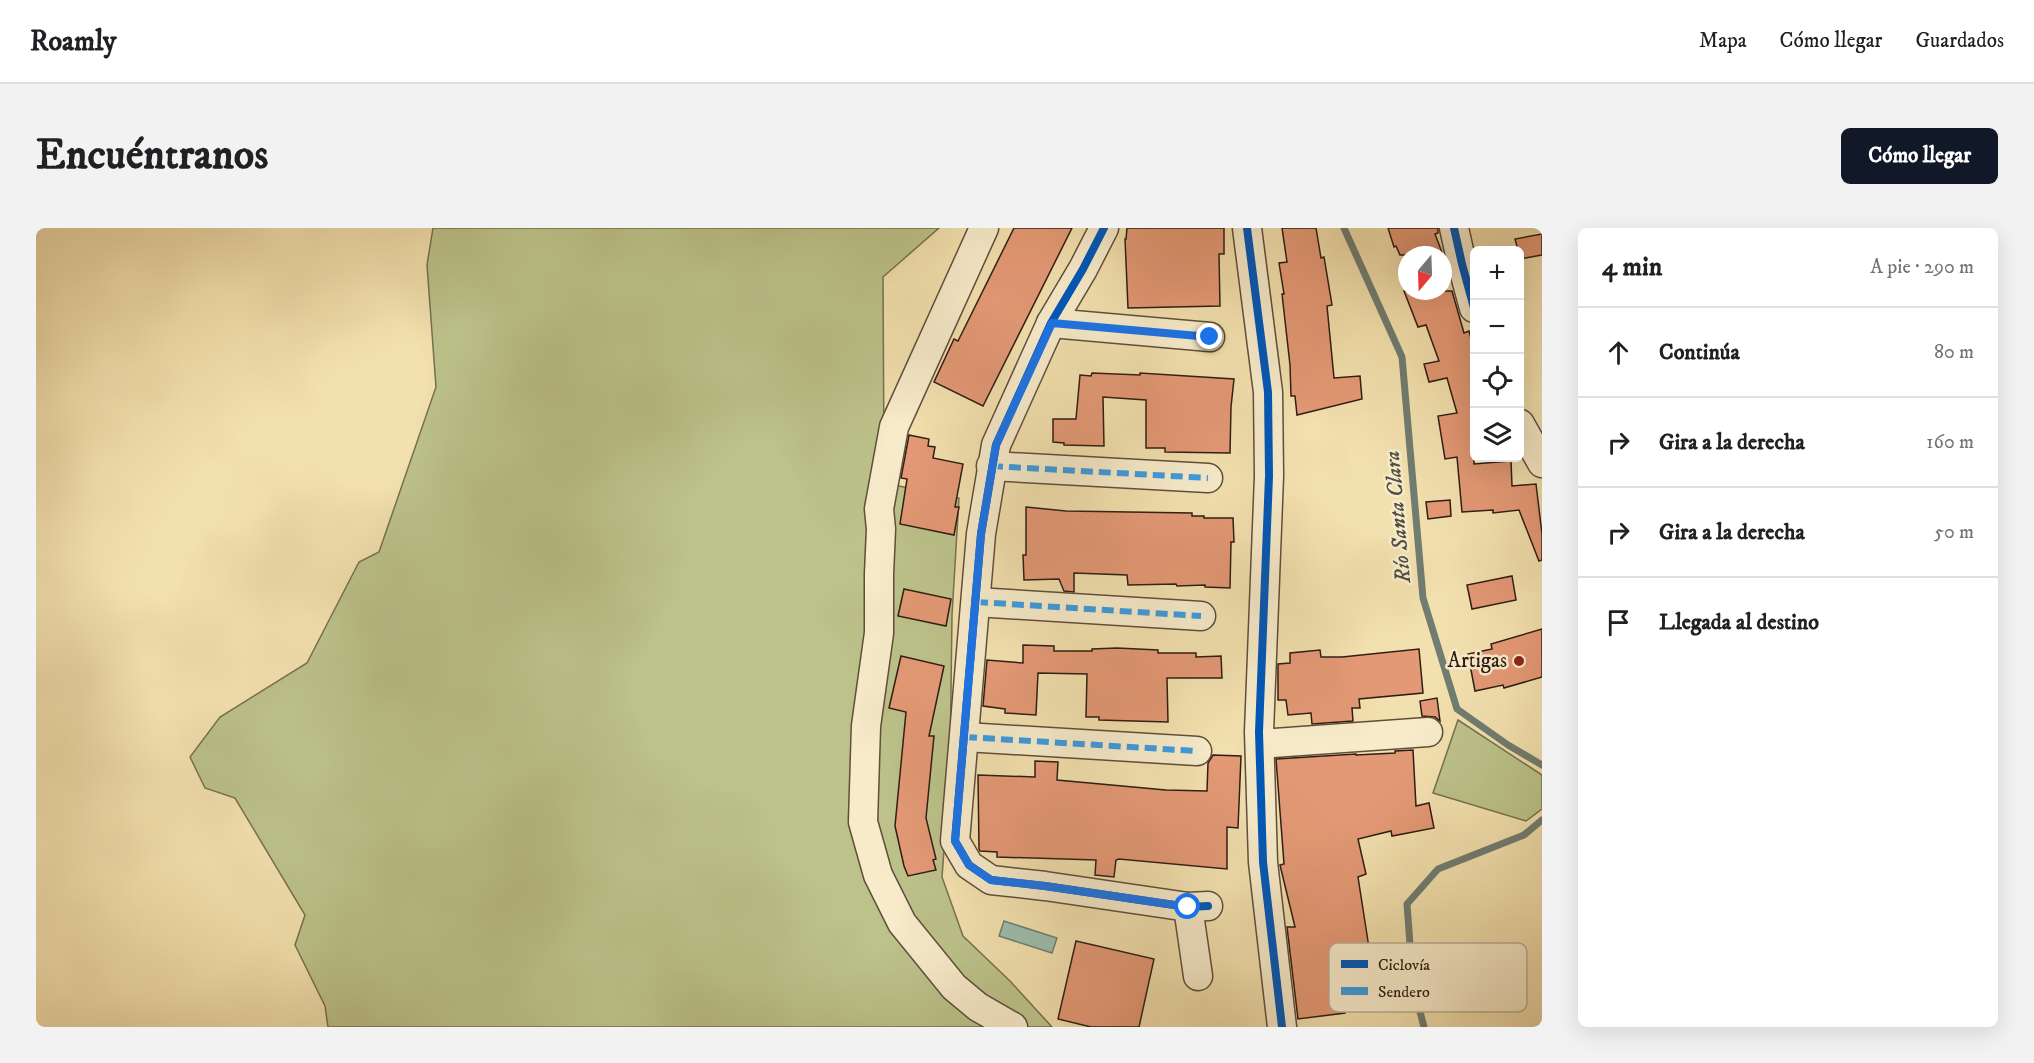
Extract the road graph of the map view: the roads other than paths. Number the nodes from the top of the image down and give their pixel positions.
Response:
1 (984, 228) edge
2 (1104, 228) edge
3 (1247, 228) edge
4 (1455, 228) edge
5 (1472, 300) edge
6 (1052, 323) junction
7 (1210, 337) dead end
8 (1524, 431) edge
9 (1542, 463) edge
10 (991, 466) junction
11 (1208, 478) dead end
12 (976, 602) junction
13 (1200, 616) dead end
14 (1428, 732) dead end
15 (965, 737) junction
16 (1260, 744) junction
17 (1197, 751) dead end
18 (1198, 976) dead end
19 (1013, 1027) edge
20 (1282, 1027) edge

1 - 19 street
2 - 6 street
3 - 16 street
4 - 5 street
6 - 7 street
6 - 10 street
8 - 9 street
10 - 11 street
10 - 12 street
12 - 13 street
12 - 15 street
14 - 16 street
15 - 17 street
15 - 18 street
16 - 20 street

